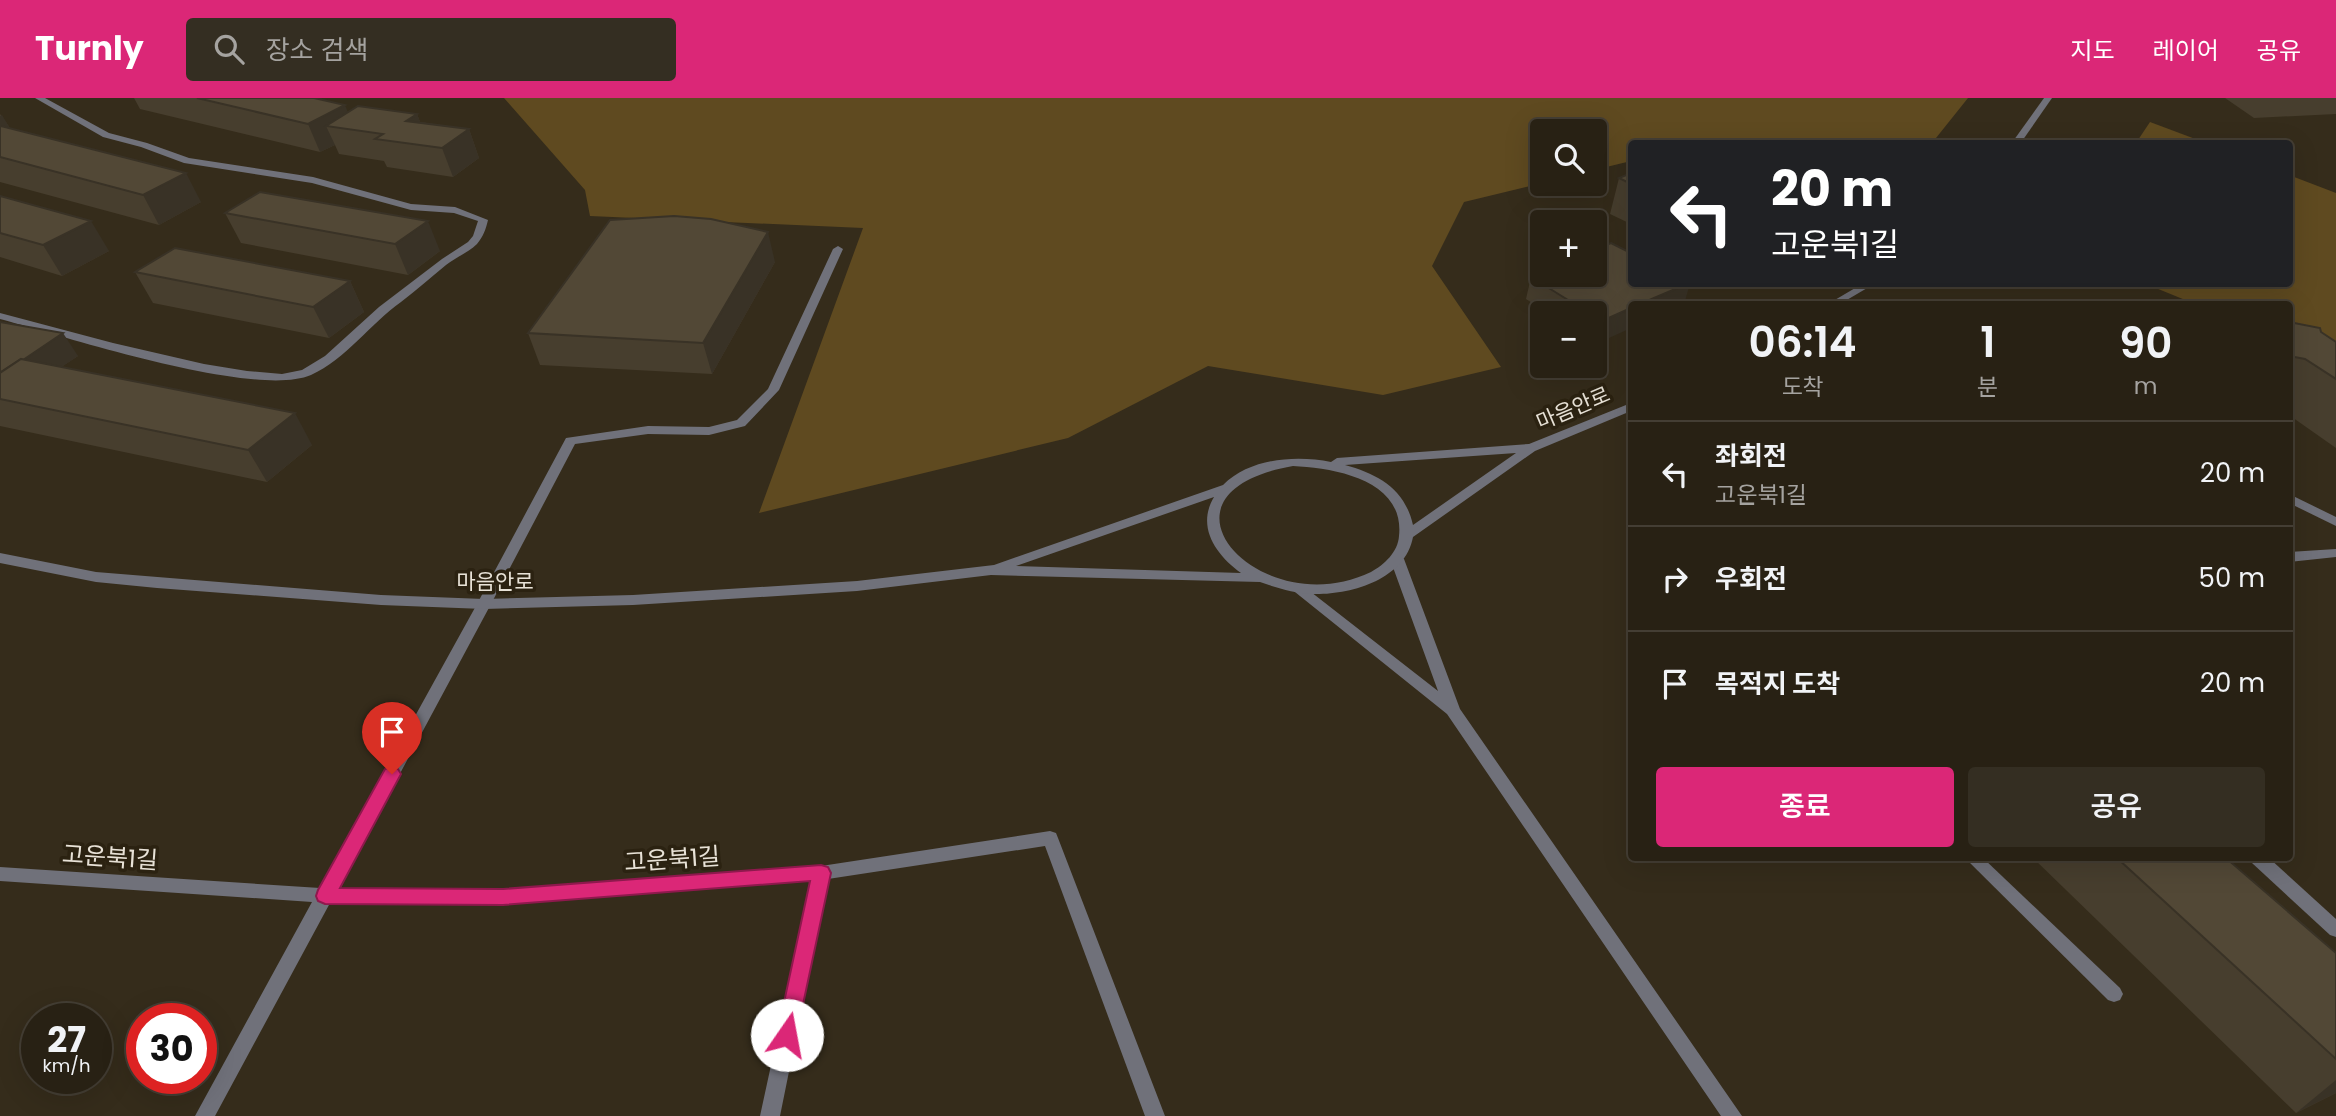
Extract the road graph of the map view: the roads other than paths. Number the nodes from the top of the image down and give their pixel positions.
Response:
1 (40, 98) edge
2 (2048, 98) edge
3 (2018, 140) edge
4 (838, 249) dead end
5 (1864, 287) edge
6 (1838, 301) edge
7 (0, 316) edge
8 (1628, 408) edge
9 (1531, 448) junction
10 (1320, 463) junction
11 (1226, 488) junction
12 (2293, 500) edge
13 (2336, 523) edge
14 (1407, 535) junction
15 (2336, 553) edge
16 (2293, 557) edge
17 (0, 558) edge
18 (1397, 559) junction
19 (991, 570) junction
20 (1259, 578) junction
21 (1297, 588) junction
22 (484, 604) junction
23 (1453, 711) junction
24 (1976, 861) edge
25 (2262, 861) edge
26 (821, 873) junction
27 (0, 874) edge
28 (325, 896) junction
29 (2336, 930) edge
30 (2114, 994) dead end
31 (205, 1116) edge
32 (770, 1116) edge
33 (1155, 1116) edge
34 (1732, 1116) edge

1 - 7 street
2 - 3 street
4 - 22 street
5 - 6 street
8 - 9 street, 마음안로
9 - 10 street
9 - 14 street
10 - 11 street
10 - 14 street
11 - 19 street
11 - 20 street
12 - 13 street
14 - 18 street
15 - 16 street
17 - 22 street, 마음안로
18 - 21 street
18 - 23 street
19 - 20 street
19 - 22 street, 마음안로
20 - 21 street
21 - 23 street
22 - 28 street
23 - 34 street
24 - 30 street
25 - 29 street
26 - 28 street, 고운북1길
26 - 32 street
26 - 33 street, 고운북1길
27 - 28 street, 고운북1길
28 - 31 street

